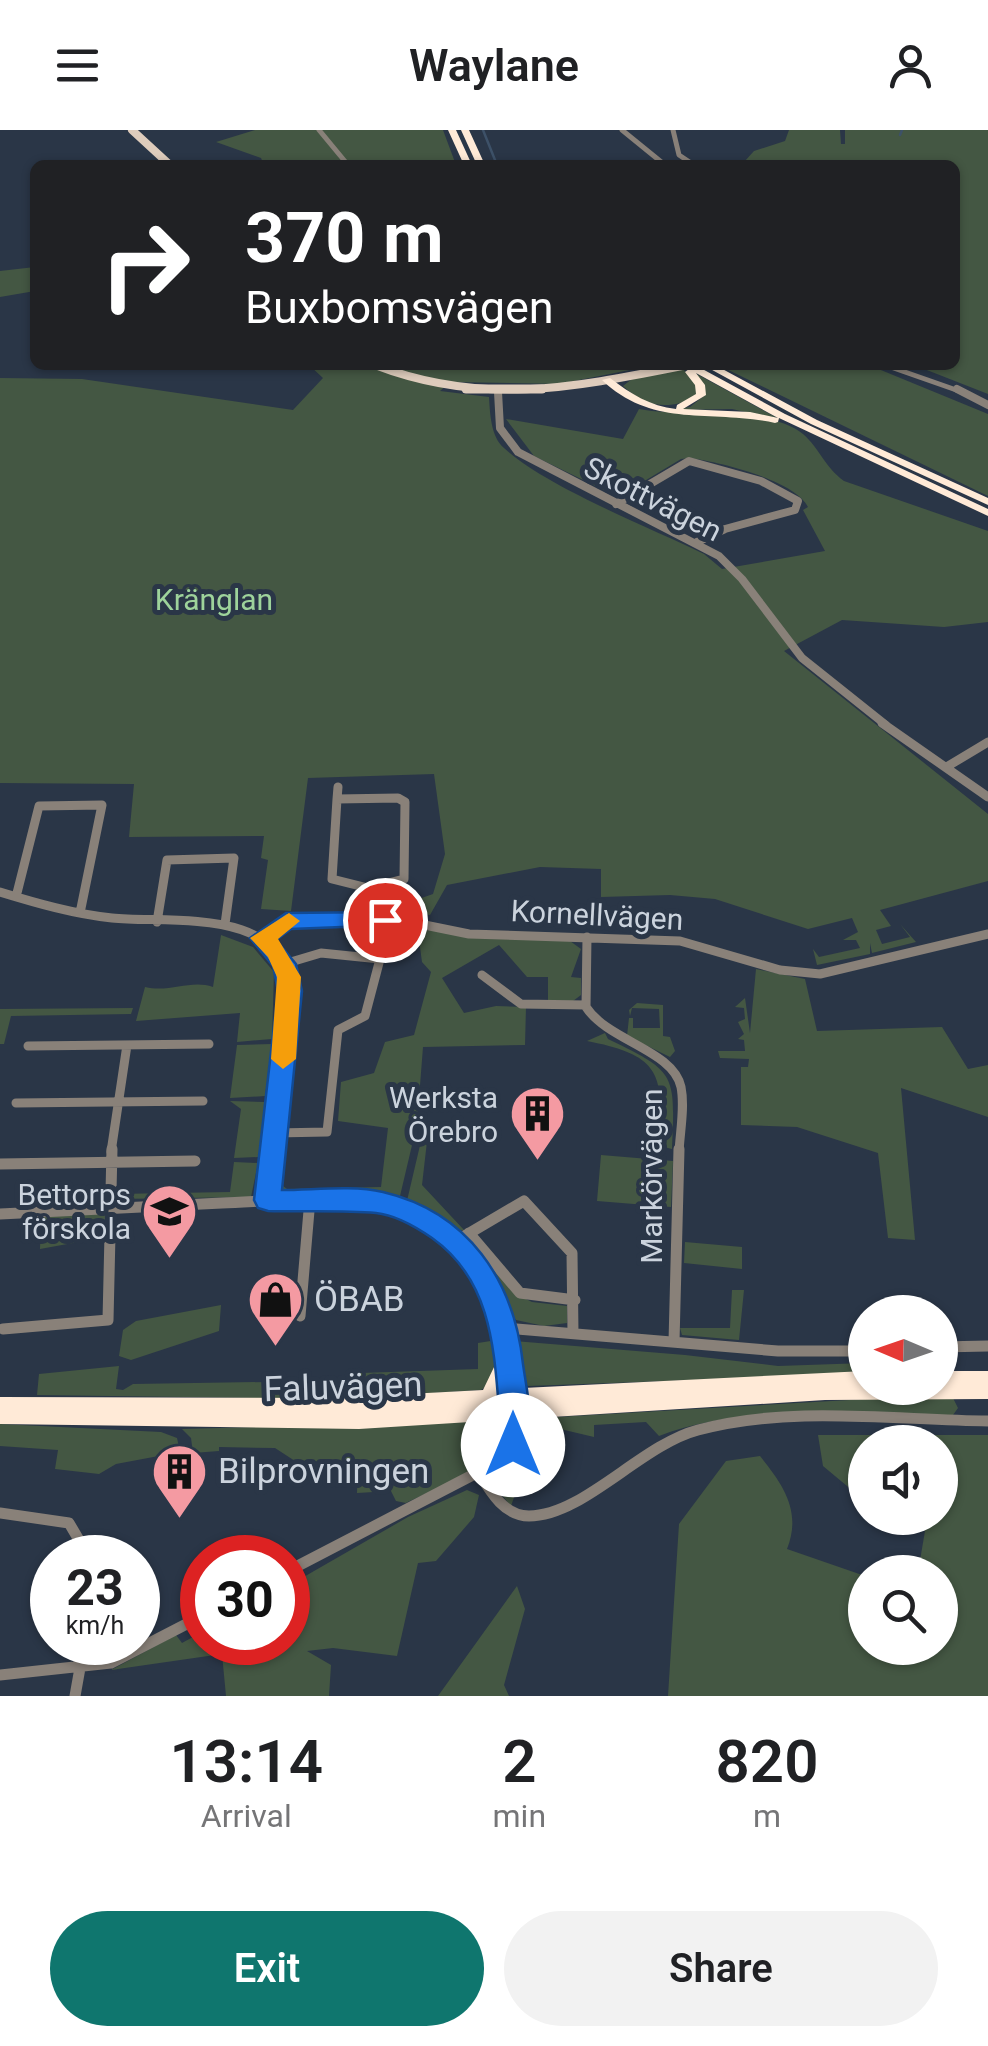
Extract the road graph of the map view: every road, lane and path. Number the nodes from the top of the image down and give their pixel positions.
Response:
1 (132, 130) edge
2 (319, 130) edge
3 (452, 130) edge
4 (465, 130) edge
5 (622, 130) edge
6 (673, 130) edge
7 (165, 160) edge
8 (344, 160) edge
9 (466, 160) edge
10 (479, 160) edge
11 (659, 160) edge
12 (686, 160) edge
13 (390, 370) edge
14 (661, 370) edge
15 (683, 370) edge
16 (687, 370) edge
17 (717, 370) edge
18 (895, 370) edge
19 (902, 370) edge
20 (925, 377) junction
21 (607, 382) junction
22 (498, 392) junction
23 (988, 405) edge
24 (891, 468) junction
25 (988, 502) edge
26 (616, 504) junction
27 (988, 514) edge
28 (697, 542) junction
29 (988, 742) edge
30 (948, 766) junction
31 (338, 787) dead end
32 (988, 797) edge
33 (337, 798) junction
34 (370, 887) junction
35 (0, 892) edge
36 (16, 897) junction
37 (80, 913) junction
38 (368, 920) junction
39 (157, 922) junction
40 (225, 924) junction
41 (988, 934) edge
42 (587, 937) junction
43 (262, 938) junction
44 (284, 964) junction
45 (482, 975) dead end
46 (586, 1005) junction
47 (209, 1044) dead end
48 (127, 1045) junction
49 (28, 1046) dead end
50 (203, 1101) dead end
51 (113, 1102) junction
52 (16, 1104) dead end
53 (275, 1133) junction
54 (195, 1160) dead end
55 (113, 1162) junction
56 (0, 1164) edge
57 (310, 1199) junction
58 (268, 1200) junction
59 (107, 1206) junction
60 (0, 1214) edge
61 (470, 1233) junction
62 (456, 1241) junction
63 (574, 1300) junction
64 (300, 1316) dead end
65 (3, 1330) dead end
66 (506, 1333) junction
67 (574, 1333) junction
68 (674, 1342) junction
69 (988, 1346) edge
70 (958, 1347) edge
71 (848, 1352) edge
72 (501, 1372) joint
73 (958, 1379) edge
74 (988, 1379) edge
75 (848, 1381) edge
76 (988, 1391) edge
77 (505, 1404) junction
78 (0, 1405) edge
79 (0, 1416) edge
80 (988, 1420) edge
81 (479, 1473) junction
82 (0, 1513) edge
83 (76, 1535) edge
84 (310, 1560) edge
85 (180, 1628) edge
86 (80, 1665) edge
87 (80, 1668) junction
88 (0, 1675) edge
89 (75, 1696) edge

1 - 7 main road
2 - 8 street
3 - 9 highway
4 - 10 highway
5 - 11 street
6 - 12 street
13 - 22 main road
14 - 21 main road
15 - 21 highway
16 - 24 highway
17 - 25 highway
18 - 20 street
19 - 20 street
20 - 23 street
21 - 22 main road
21 - 24 highway
22 - 26 street, Skottvägen
24 - 27 highway
26 - 28 street, Skottvägen
26 - 28 street
28 - 30 street, Skottvägen
29 - 30 street
30 - 32 street, Skottvägen
31 - 33 street
33 - 34 street
33 - 34 street
34 - 38 street
35 - 36 street
36 - 37 street
36 - 37 street
37 - 39 street
38 - 42 street, Kornellvägen
38 - 43 street, Kornellvägen
39 - 40 street
39 - 40 street
40 - 43 street
41 - 42 street, Kornellvägen
42 - 46 street
43 - 44 street
44 - 53 street
44 - 53 street
45 - 46 street
46 - 68 street, Markörvägen
47 - 48 street
48 - 49 street
48 - 51 street
50 - 51 street
51 - 52 street
51 - 55 street
53 - 58 street
54 - 55 street
55 - 56 street
55 - 59 street
57 - 58 street
57 - 62 street
57 - 64 street
58 - 59 street
59 - 60 street
59 - 65 street
61 - 62 street
61 - 63 street
61 - 63 street
62 - 66 street
63 - 67 street
66 - 67 street
66 - 72 street
66 - 77 street
67 - 68 street
68 - 71 street
69 - 70 street
72 - 77 highway
73 - 74 highway
75 - 77 highway, Faluvägen
76 - 77 highway, Faluvägen
77 - 78 highway, Faluvägen
77 - 79 highway, Faluvägen
77 - 81 street
80 - 81 street
81 - 84 street
82 - 83 street
85 - 87 street
86 - 87 street
87 - 88 street
87 - 89 street

